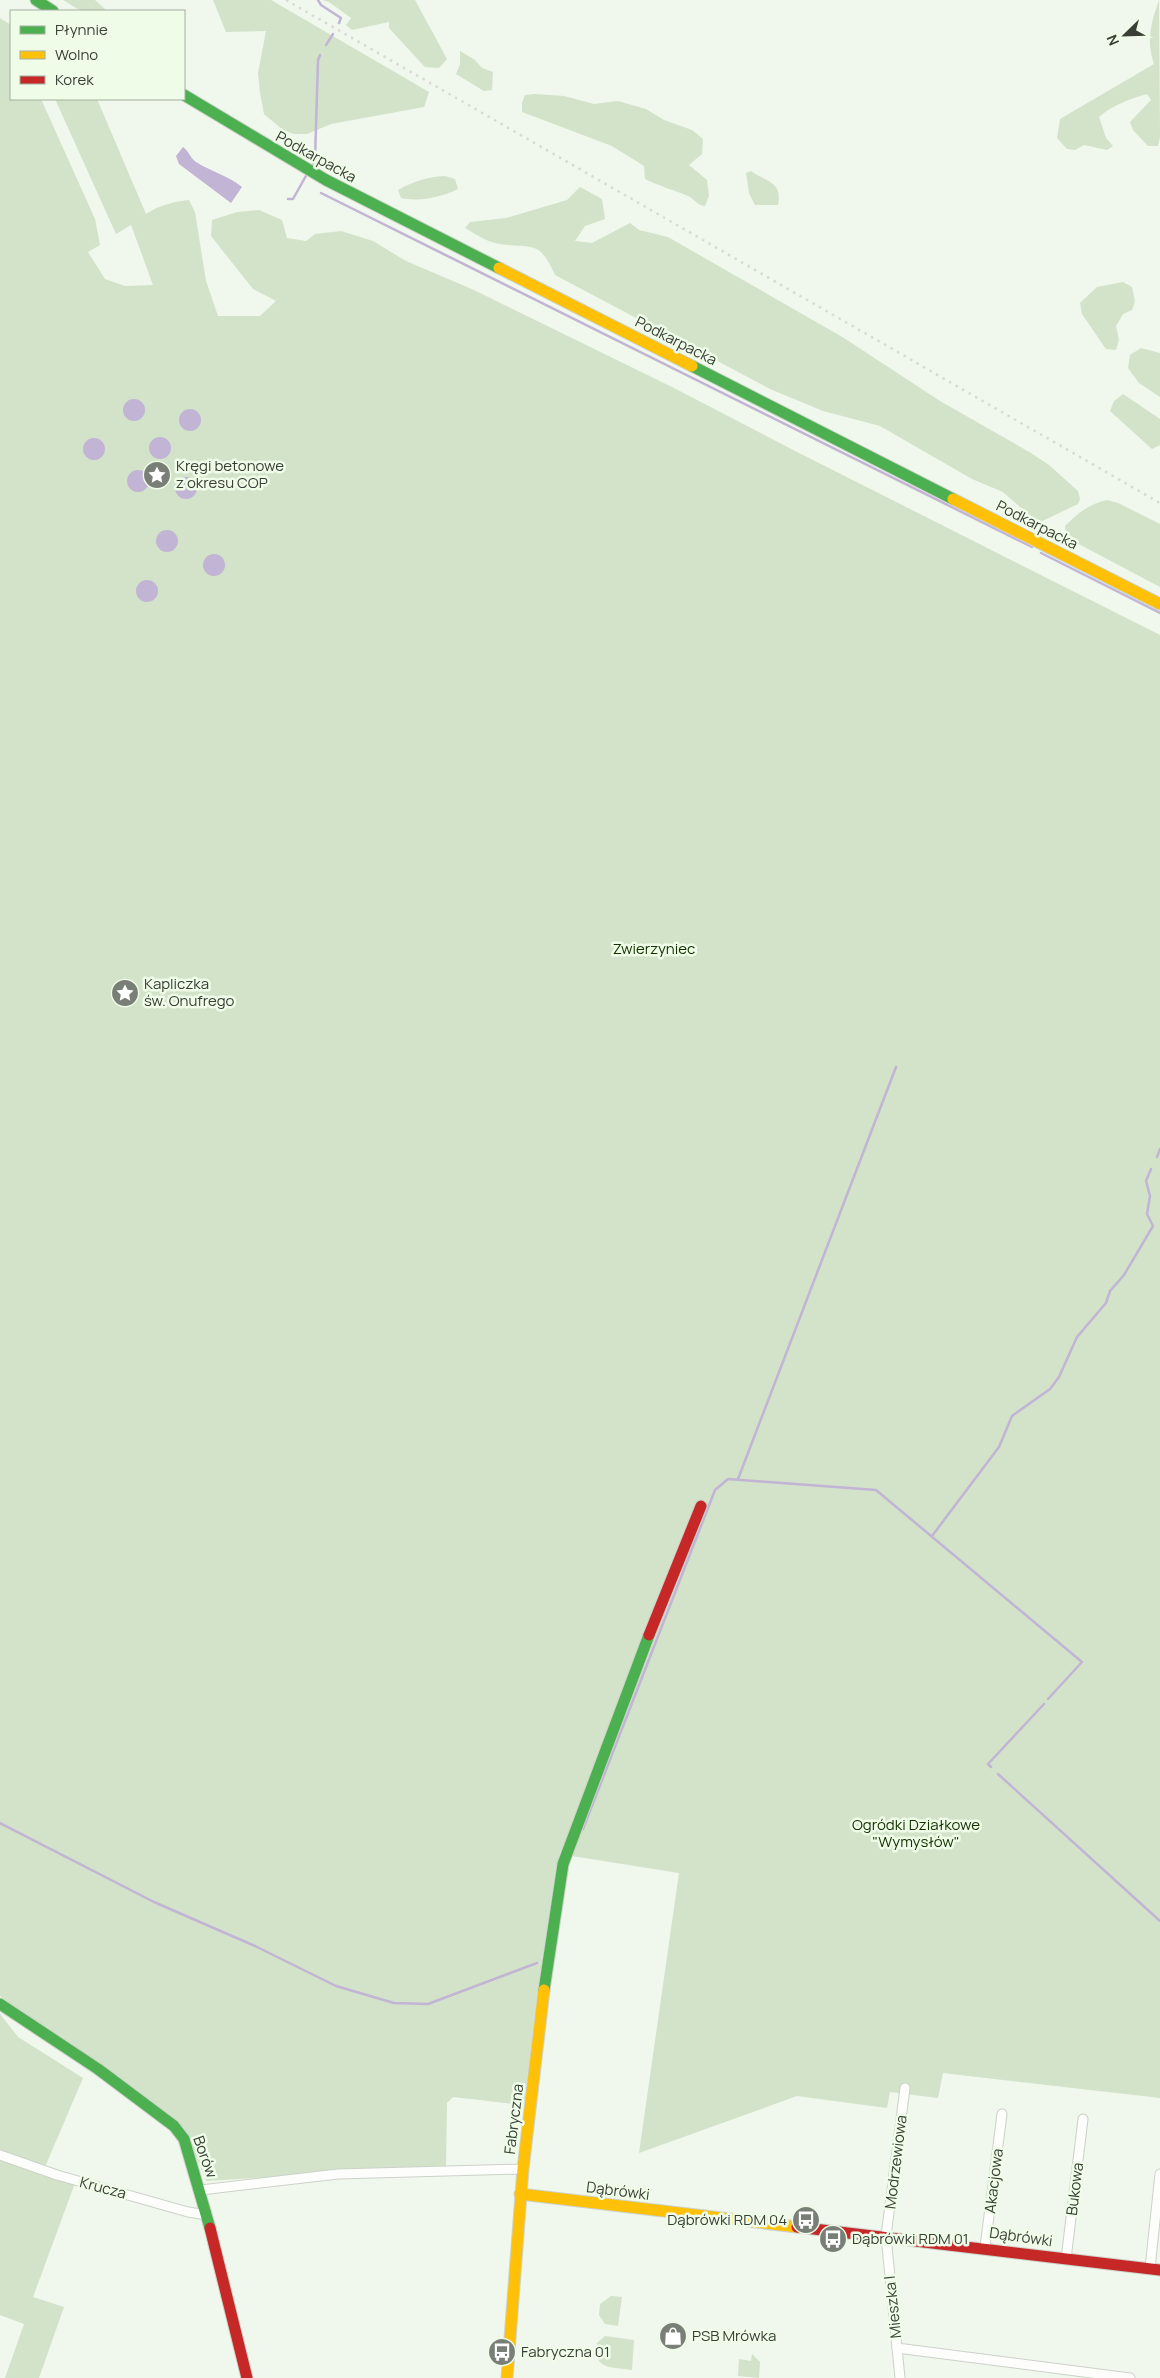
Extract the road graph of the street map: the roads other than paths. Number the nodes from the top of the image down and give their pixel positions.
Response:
1 (36, 0) edge
2 (52, 10) edge
3 (185, 97) edge
4 (1160, 604) edge
5 (701, 1506) dead end
6 (0, 2004) edge
7 (905, 2088) dead end
8 (1002, 2114) dead end
9 (1083, 2119) dead end
10 (0, 2155) edge
11 (523, 2169) junction
12 (1160, 2174) edge
13 (201, 2190) junction
14 (520, 2194) junction
15 (207, 2215) junction
16 (886, 2236) junction
17 (985, 2247) junction
18 (1066, 2259) junction
19 (1155, 2269) edge
20 (897, 2348) junction
21 (247, 2378) edge
22 (507, 2378) edge
23 (900, 2378) edge
24 (1130, 2378) edge

1 - 2 street
3 - 4 street, Podkarpacka
5 - 11 street, Fabryczna
6 - 13 street, Borów
7 - 16 street, Modrzewiowa
8 - 17 street, Akacjowa
9 - 18 street, Bukowa
10 - 15 street, Krucza
11 - 13 street
11 - 14 street, Fabryczna
12 - 19 street
13 - 15 street, Borów
14 - 16 street, Dąbrówki
14 - 22 street, Fabryczna
15 - 21 street, Borów
16 - 17 street, Dąbrówki
16 - 20 street, Mieszka I
17 - 18 street, Dąbrówki
18 - 19 street, Dąbrówki
20 - 23 street, Mieszka I
20 - 24 street

